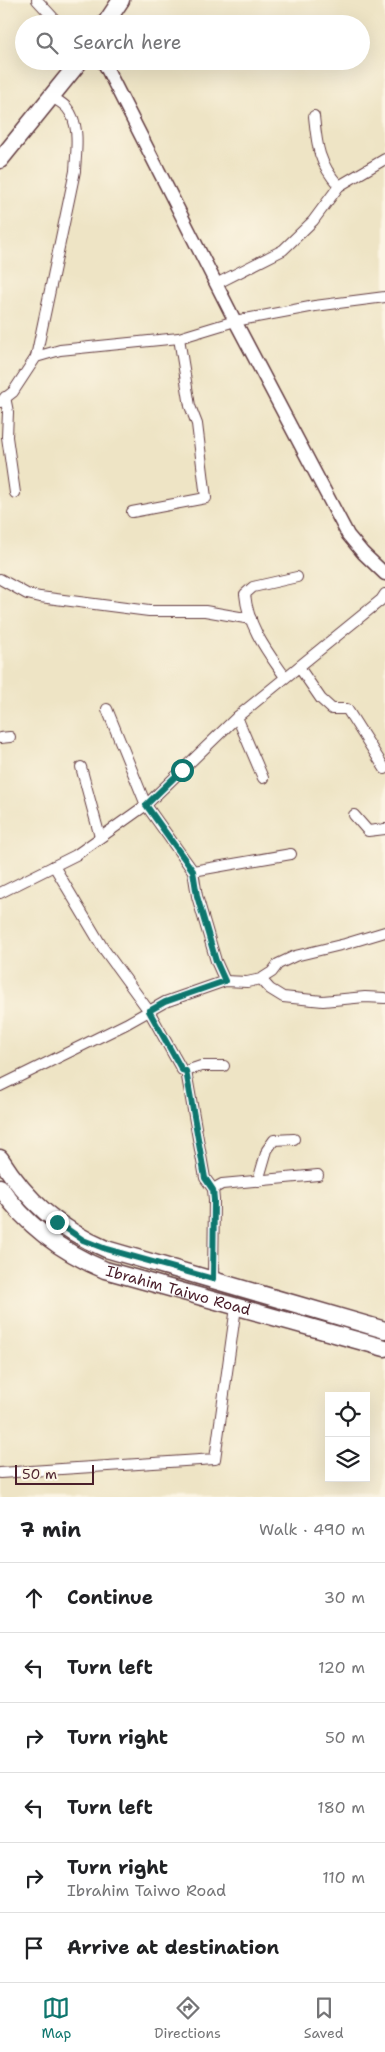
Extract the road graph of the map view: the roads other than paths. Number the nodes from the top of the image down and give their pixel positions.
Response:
1 (37, 0) edge
2 (121, 0) edge
3 (51, 15) edge
4 (111, 15) edge
5 (73, 70) edge
6 (108, 70) edge
7 (51, 96) junction
8 (314, 116) dead end
9 (385, 159) edge
10 (0, 160) edge
11 (339, 186) junction
12 (216, 284) junction
13 (385, 297) edge
14 (235, 321) junction
15 (179, 338) junction
16 (36, 356) junction
17 (3, 399) edge
18 (14, 493) dead end
19 (132, 512) dead end
20 (385, 574) edge
21 (297, 576) dead end
22 (0, 578) edge
23 (385, 594) edge
24 (251, 619) junction
25 (299, 668) junction
26 (285, 677) junction
27 (107, 708) dead end
28 (238, 717) junction
29 (81, 767) dead end
30 (385, 769) edge
31 (263, 778) dead end
32 (146, 805) junction
33 (354, 816) dead end
34 (385, 829) edge
35 (100, 837) junction
36 (291, 854) dead end
37 (54, 866) junction
38 (193, 871) junction
39 (0, 893) edge
40 (385, 932) edge
41 (261, 979) junction
42 (225, 981) junction
43 (385, 998) edge
44 (149, 1011) junction
45 (224, 1066) dead end
46 (186, 1071) junction
47 (0, 1086) edge
48 (294, 1139) dead end
49 (0, 1158) edge
50 (318, 1176) dead end
51 (258, 1181) junction
52 (0, 1187) edge
53 (213, 1190) junction
54 (213, 1279) junction
55 (236, 1307) junction
56 (350, 1319) junction
57 (385, 1330) edge
58 (345, 1337) junction
59 (385, 1348) edge
60 (0, 1473) edge

1 - 3 street
2 - 4 main road
5 - 7 main road
6 - 12 street
7 - 10 main road
7 - 16 street
8 - 11 street
9 - 11 street
11 - 12 street
12 - 14 street
13 - 14 street
14 - 15 street
14 - 20 street
15 - 16 street
15 - 19 street
16 - 17 street
17 - 18 street
21 - 24 street
22 - 24 street
23 - 25 street
24 - 26 street
25 - 26 street
25 - 30 street
26 - 28 street
27 - 32 street
28 - 31 street
28 - 32 street
29 - 35 street
32 - 35 street
32 - 38 street
33 - 34 street
35 - 37 street
36 - 38 street
37 - 39 street
37 - 44 street
38 - 42 street
40 - 41 street
41 - 42 street
41 - 43 street
42 - 44 street
44 - 46 street
44 - 47 street
45 - 46 street
46 - 53 street
48 - 51 street
49 - 54 main road, Ibrahim Taiwo Road
50 - 51 street
51 - 53 street
52 - 55 main road, Ibrahim Taiwo Road
53 - 54 street
54 - 56 main road, Ibrahim Taiwo Road
55 - 58 main road, Ibrahim Taiwo Road
55 - 60 street
56 - 57 main road, Ibrahim Taiwo Road
56 - 58 main road
58 - 59 main road, Ibrahim Taiwo Road

